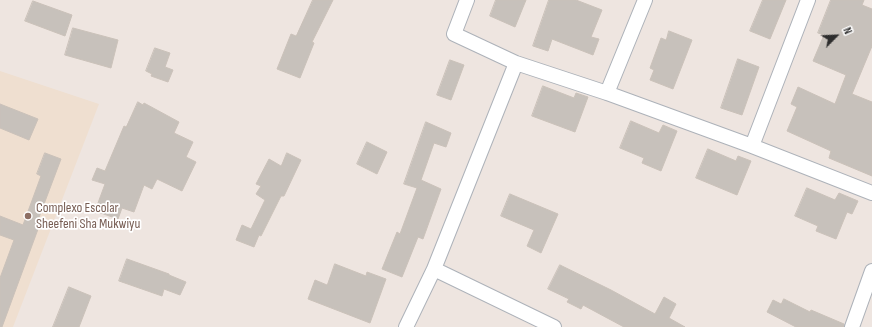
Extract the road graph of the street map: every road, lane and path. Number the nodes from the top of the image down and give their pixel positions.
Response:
1 (467, 0) edge
2 (645, 0) edge
3 (808, 0) edge
4 (516, 63) junction
5 (608, 94) junction
6 (752, 146) junction
7 (872, 193) edge
8 (434, 269) junction
9 (872, 271) edge
10 (406, 327) edge
11 (554, 327) edge
12 (852, 327) edge

1 - 4 street
2 - 5 street
3 - 6 street
4 - 5 street
4 - 8 street
5 - 6 street
6 - 7 street
8 - 10 street
8 - 11 street
9 - 12 street

